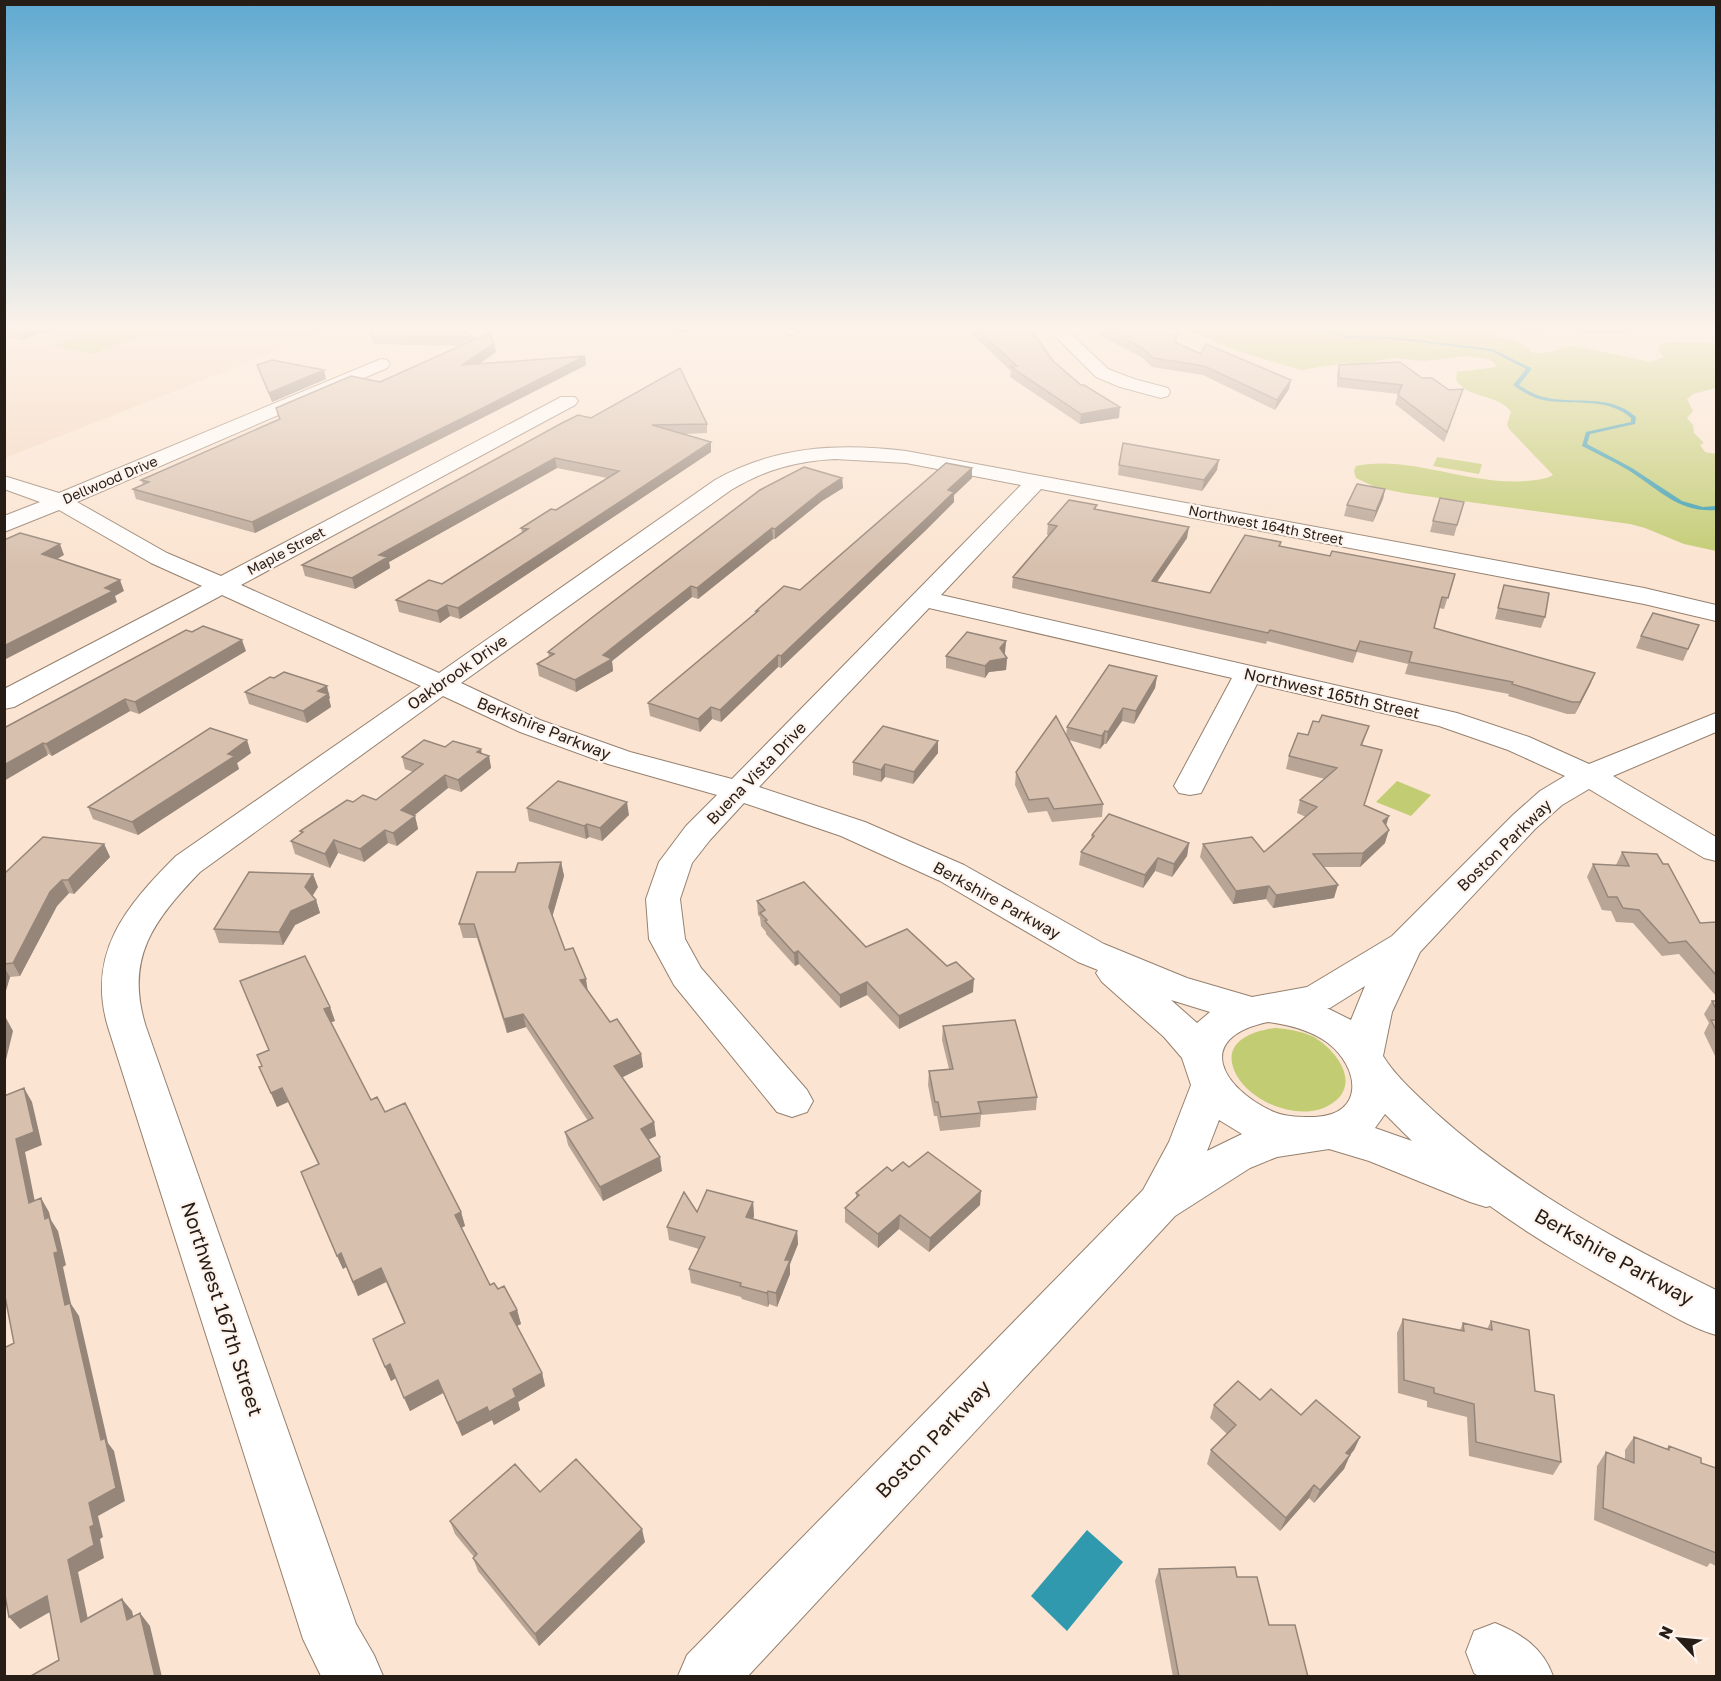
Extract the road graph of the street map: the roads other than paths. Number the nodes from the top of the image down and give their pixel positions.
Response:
1 (279, 407) edge
2 (556, 407) edge
3 (814, 454) joint
4 (4, 482) edge
5 (1036, 482) junction
6 (60, 501) junction
7 (4, 525) edge
8 (221, 585) junction
9 (923, 599) junction
10 (1716, 614) edge
11 (1248, 674) junction
12 (441, 684) junction
13 (4, 700) edge
14 (1716, 722) edge
15 (1588, 776) junction
16 (1191, 786) dead end
17 (739, 791) junction
18 (1716, 851) edge
19 (131, 936) joint
20 (1405, 945) junction
21 (1091, 953) junction
22 (1258, 1009) junction
23 (1368, 1063) junction
24 (1207, 1070) junction
25 (792, 1101) dead end
26 (1318, 1133) junction
27 (1512, 1199) junction
28 (1159, 1203) junction
29 (1716, 1314) edge
30 (353, 1677) edge
31 (708, 1677) edge

1 - 6 street, Dellwood Drive
2 - 8 street, Maple Street
3 - 5 street, Northwest 164th Street
3 - 12 street, Oakbrook Drive
4 - 6 street, Berkshire Parkway
5 - 9 street, Buena Vista Drive
5 - 10 street, Northwest 164th Street
6 - 7 street, Dellwood Drive
6 - 8 street, Berkshire Parkway
8 - 12 street, Berkshire Parkway
8 - 13 street, Maple Street
9 - 11 street, Northwest 165th Street
9 - 17 street, Buena Vista Drive
11 - 15 street, Northwest 165th Street
11 - 16 street
12 - 17 street, Berkshire Parkway
12 - 19 street, Oakbrook Drive
14 - 15 street, Boston Parkway
15 - 18 street, Northwest 165th Street
15 - 20 street, Boston Parkway
17 - 21 street, Berkshire Parkway
17 - 25 street, Buena Vista Drive
19 - 30 street, Northwest 167th Street
20 - 22 street, Boston Parkway
20 - 23 street, Boston Parkway
21 - 22 street, Berkshire Parkway
21 - 24 street, Berkshire Parkway
22 - 23 street
22 - 24 street
23 - 26 street
23 - 27 street, Berkshire Parkway
24 - 26 street
24 - 28 street, Boston Parkway
26 - 27 street, Berkshire Parkway
26 - 28 street, Boston Parkway
27 - 29 street, Berkshire Parkway
28 - 31 street, Boston Parkway

